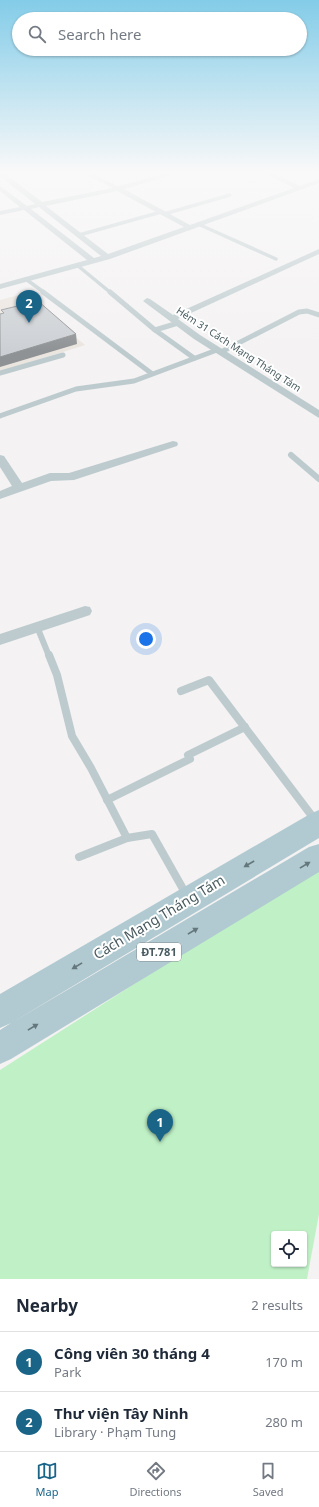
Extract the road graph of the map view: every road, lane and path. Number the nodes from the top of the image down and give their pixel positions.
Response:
1 (57, 233) edge
2 (76, 233) edge
3 (88, 233) edge
4 (173, 233) edge
5 (217, 233) edge
6 (79, 235) junction
7 (319, 251) edge
8 (107, 257) junction
9 (276, 259) dead end
10 (93, 261) junction
11 (77, 265) junction
12 (27, 280) junction
13 (0, 287) edge
14 (147, 301) dead end
15 (319, 315) edge
16 (175, 321) junction
17 (155, 330) junction
18 (219, 351) junction
19 (63, 355) dead end
20 (194, 358) junction
21 (0, 373) edge
22 (151, 373) junction
23 (319, 415) edge
24 (0, 416) edge
25 (173, 444) dead end
26 (292, 455) dead end
27 (0, 458) edge
28 (319, 479) edge
29 (20, 488) junction
30 (0, 495) edge
31 (85, 611) dead end
32 (38, 629) junction
33 (0, 640) edge
34 (181, 691) dead end
35 (245, 727) junction
36 (107, 800) junction
37 (318, 823) edge
38 (127, 838) junction
39 (319, 857) edge
40 (79, 858) dead end
41 (188, 900) junction
42 (0, 1012) edge
43 (0, 1048) edge

1 - 10 street
2 - 6 street
3 - 6 lane
4 - 8 street
5 - 9 lane
6 - 8 street
7 - 16 street
8 - 10 street
10 - 11 street
11 - 12 street
11 - 17 lane
12 - 13 street
12 - 22 lane
14 - 16 street, Hẻm 31 Cách Mạng Tháng Tám
15 - 18 lane
16 - 17 lane
16 - 18 street, Hẻm 31 Cách Mạng Tháng Tám
17 - 20 lane
18 - 20 lane
18 - 23 street, Hẻm 31 Cách Mạng Tháng Tám
19 - 21 lane
20 - 22 lane
22 - 24 lane
25 - 29 street
26 - 28 lane
27 - 29 street
29 - 30 street
31 - 32 street
32 - 33 street
32 - 36 lane
34 - 35 lane
35 - 36 lane
35 - 37 lane
36 - 38 lane
37 -> 41 main road, Cách Mạng Tháng Tám / ĐT.781
38 - 40 lane
38 - 41 lane
43 -> 39 main road, ĐT.781
41 -> 42 main road, Cách Mạng Tháng Tám / ĐT.781

